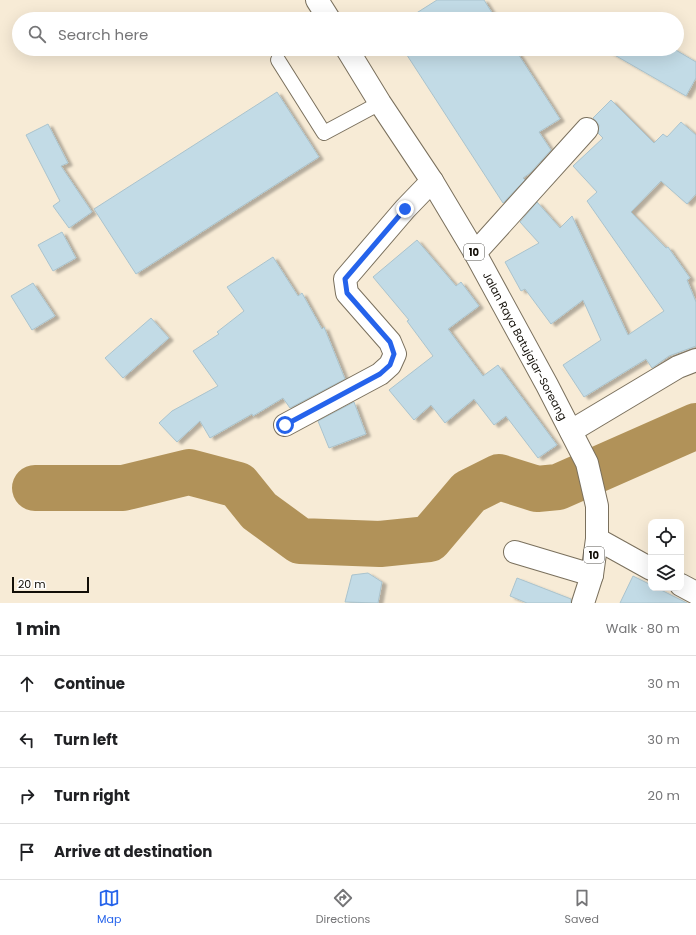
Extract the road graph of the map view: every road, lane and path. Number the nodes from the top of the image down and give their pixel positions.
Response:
1 (318, 0) edge
2 (325, 12) edge
3 (351, 56) edge
4 (278, 60) dead end
5 (380, 103) junction
6 (587, 129) dead end
7 (432, 181) junction
8 (475, 253) junction
9 (696, 359) edge
10 (285, 425) dead end
11 (571, 431) junction
12 (597, 539) junction
13 (514, 552) dead end
14 (648, 567) edge
15 (592, 575) junction
16 (684, 587) edge
17 (696, 593) edge
18 (583, 603) edge

1 - 2 main road
3 - 5 main road, Jalan Raya Batujajar-Soreang / 10
4 - 5 lane
5 - 7 main road, Jalan Raya Batujajar-Soreang / 10
6 - 8 main road
7 - 8 main road, Jalan Raya Batujajar-Soreang / 10
7 - 10 main road
8 - 11 main road, Jalan Raya Batujajar-Soreang / 10
9 - 11 main road
11 - 12 main road, Jalan Raya Batujajar-Soreang / 10
12 - 14 main road
12 - 15 main road, Jalan Raya Batujajar-Soreang / 10
13 - 15 main road
15 - 18 main road, Jalan Raya Batujajar-Soreang / 10
16 - 17 main road

